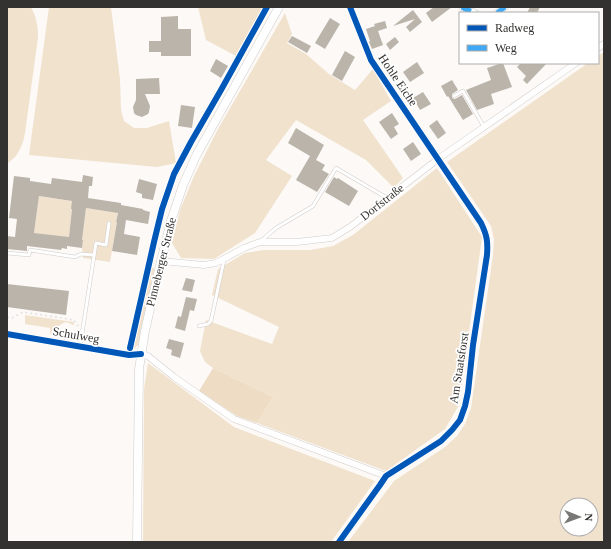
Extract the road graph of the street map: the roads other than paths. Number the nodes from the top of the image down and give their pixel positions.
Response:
1 (279, 7) edge
2 (350, 7) edge
3 (462, 7) edge
4 (473, 12) edge
5 (575, 64) edge
6 (454, 96) dead end
7 (484, 127) junction
8 (438, 159) junction
9 (387, 198) junction
10 (109, 223) dead end
11 (260, 242) junction
12 (7, 253) edge
13 (94, 256) junction
14 (224, 258) junction
15 (161, 261) junction
16 (199, 326) dead end
17 (68, 332) dead end
18 (7, 334) edge
19 (65, 344) junction
20 (80, 347) junction
21 (141, 354) junction
22 (386, 476) junction
23 (137, 542) edge
24 (339, 542) edge

1 - 15 main road, Pinneberger Straße
2 - 8 street, Hohle Eiche
3 - 4 street
5 - 7 street, Dorfstraße
6 - 7 lane
7 - 8 street, Dorfstraße
8 - 9 street, Dorfstraße
8 - 22 street, Am Staatsforst
9 - 11 street, Dorfstraße
9 - 11 lane
10 - 13 lane
11 - 14 street, Dorfstraße
12 - 13 lane
13 - 20 lane
14 - 15 street, Dorfstraße
14 - 16 lane
15 - 21 main road, Pinneberger Straße
17 - 19 lane
18 - 19 street, Schulweg
19 - 20 street, Schulweg
20 - 21 street, Schulweg
21 - 22 street, Schulweg
21 - 23 main road, Pinneberger Straße
22 - 24 street, Am Staatsforst

